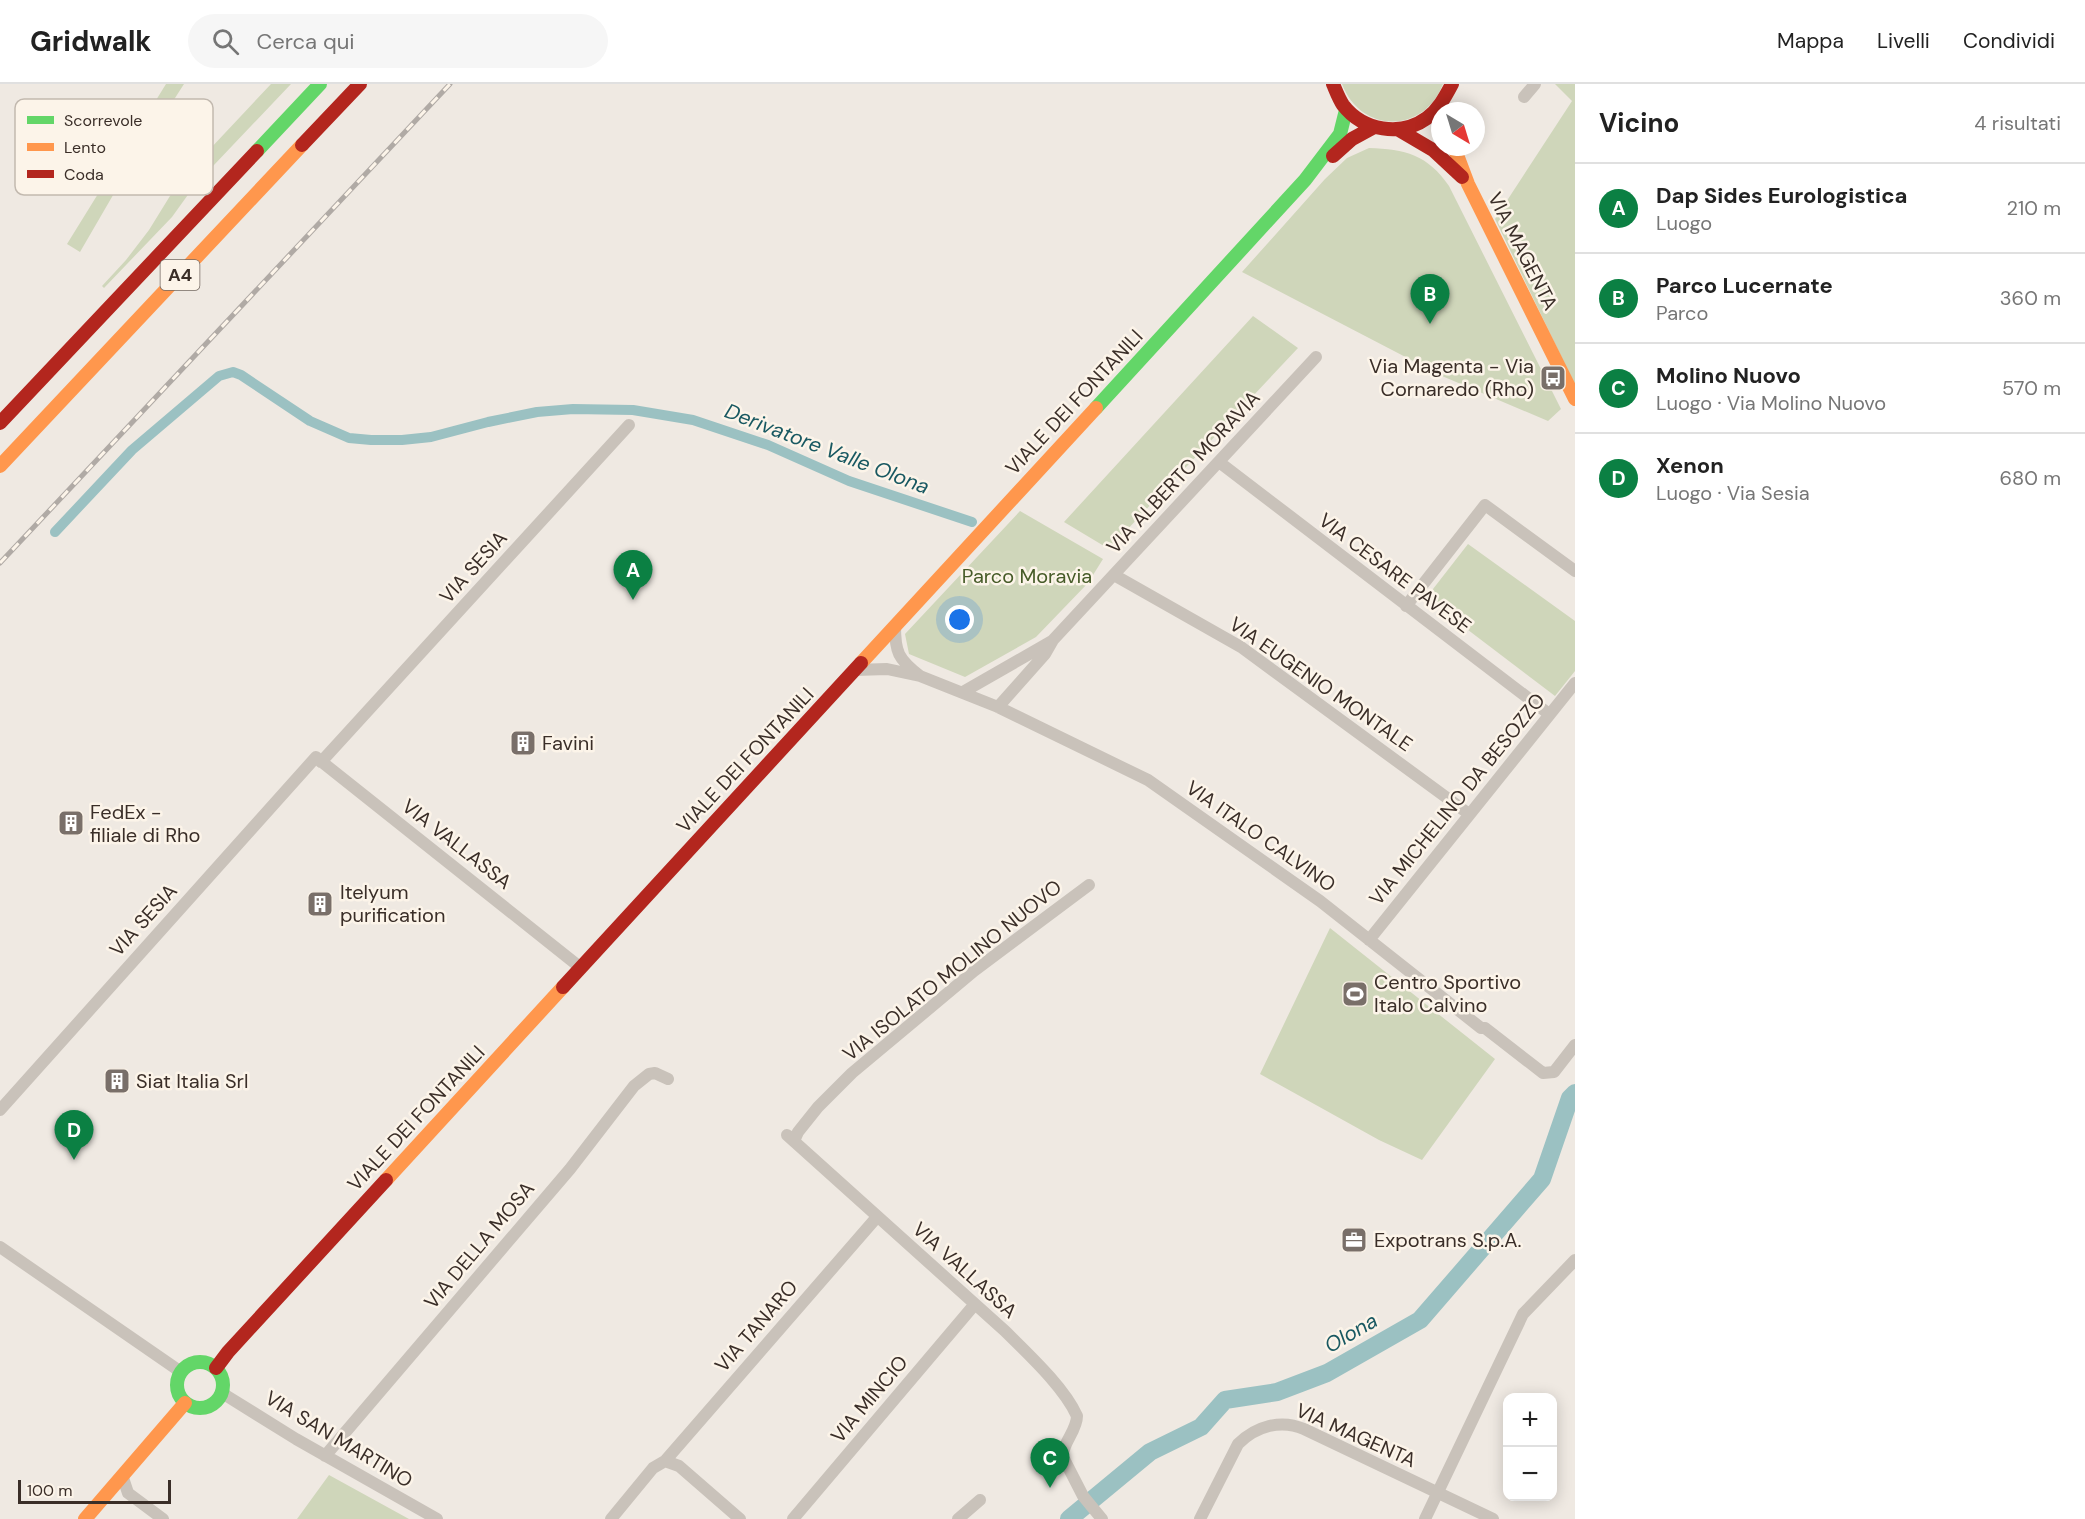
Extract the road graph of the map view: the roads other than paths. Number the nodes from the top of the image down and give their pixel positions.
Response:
1 (318, 84) edge
2 (360, 84) edge
3 (1333, 84) edge
4 (1452, 84) edge
5 (1535, 84) edge
6 (1524, 97) dead end
7 (1444, 102) edge
8 (1347, 110) junction
9 (1431, 116) edge
10 (1374, 127) junction
11 (1399, 130) junction
12 (1457, 156) edge
13 (1305, 180) junction
14 (1468, 184) junction
15 (1316, 357) dead end
16 (1575, 399) edge
17 (0, 423) edge
18 (629, 425) dead end
19 (1219, 462) junction
20 (0, 466) edge
21 (1575, 571) edge
22 (1114, 575) junction
23 (1406, 606) junction
24 (895, 626) junction
25 (1053, 640) junction
26 (855, 670) junction
27 (920, 676) junction
28 (1575, 683) edge
29 (963, 692) junction
30 (998, 707) junction
31 (1549, 714) junction
32 (316, 756) junction
33 (1469, 814) junction
34 (1089, 885) dead end
35 (1370, 940) junction
36 (581, 968) junction
37 (1575, 1045) edge
38 (668, 1079) dead end
39 (0, 1110) edge
40 (790, 1138) joint
41 (877, 1217) junction
42 (0, 1247) edge
43 (1575, 1260) edge
44 (975, 1304) junction
45 (216, 1368) junction
46 (181, 1372) junction
47 (222, 1393) junction
48 (185, 1403) junction
49 (325, 1456) junction
50 (665, 1461) junction
51 (122, 1475) junction
52 (128, 1493) junction
53 (1437, 1493) junction
54 (106, 1494) junction
55 (980, 1500) dead end
56 (1098, 1515) edge
57 (85, 1519) edge
58 (163, 1519) edge
59 (437, 1519) edge
60 (611, 1519) edge
61 (740, 1519) edge
62 (793, 1519) edge
63 (958, 1519) edge
64 (1200, 1519) edge
65 (1425, 1519) edge
66 (1492, 1519) edge

1 - 17 main road, A4
2 - 20 main road, A4
3 - 8 main road
4 - 7 main road
5 - 6 street
8 - 10 main road
8 - 13 main road, VIALE DEI FONTANILI
9 - 11 main road
10 - 11 main road
10 - 13 main road, VIALE DEI FONTANILI
11 - 14 main road, VIA MAGENTA
12 - 14 main road, VIA MAGENTA
13 - 24 main road, VIALE DEI FONTANILI
14 - 16 main road, VIA MAGENTA
15 - 19 street, VIA ALBERTO MORAVIA
18 - 32 street, VIA SESIA
19 - 22 street, VIA ALBERTO MORAVIA
19 - 23 street, VIA CESARE PAVESE
21 - 23 street
22 - 25 street, VIA ALBERTO MORAVIA
22 - 33 street, VIA EUGENIO MONTALE
23 - 31 street, VIA CESARE PAVESE
24 - 26 main road, VIALE DEI FONTANILI
24 - 27 street
25 - 29 street, VIA ALBERTO MORAVIA
25 - 30 street, VIA ALBERTO MORAVIA
26 - 27 street, VIA ITALO CALVINO
26 - 36 main road, VIALE DEI FONTANILI
27 - 29 street, VIA ITALO CALVINO
28 - 31 street, VIA MICHELINO DA BESOZZO
29 - 30 street, VIA ITALO CALVINO
30 - 35 street, VIA ITALO CALVINO
31 - 33 street, VIA MICHELINO DA BESOZZO
32 - 36 street, VIA VALLASSA
32 - 39 street, VIA SESIA
33 - 35 street, VIA MICHELINO DA BESOZZO
34 - 40 street, VIA ISOLATO MOLINO NUOVO
35 - 37 street, VIA ITALO CALVINO
36 - 45 main road, VIALE DEI FONTANILI
38 - 49 street, VIA DELLA MOSA
40 - 41 street, VIA VALLASSA
41 - 44 street, VIA VALLASSA
41 - 50 street, VIA TANARO
42 - 46 street
43 - 53 street
44 - 56 street, VIA VALLASSA
44 - 62 street, VIA MINCIO
45 - 46 main road
45 - 47 main road
46 - 48 main road
47 - 48 main road
47 - 49 street, VIA SAN MARTINO
48 - 51 main road
49 - 59 street, VIA SAN MARTINO
50 - 60 street, VIA TANARO
50 - 61 street
51 - 52 street
51 - 54 main road
52 - 54 street
52 - 58 street
53 - 64 street, VIA MAGENTA
53 - 65 street
53 - 66 street, VIA MAGENTA
54 - 57 main road
55 - 63 street

